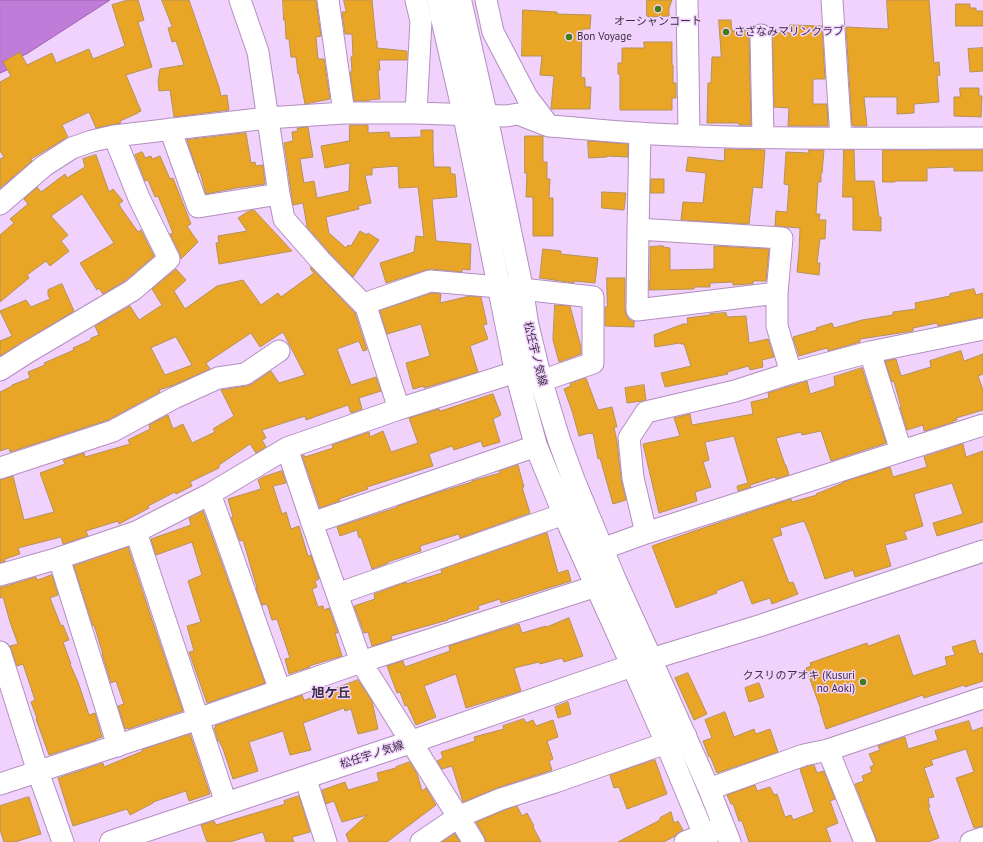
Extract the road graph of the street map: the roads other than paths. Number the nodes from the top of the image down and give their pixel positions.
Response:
1 (240, 0) edge
2 (328, 0) edge
3 (416, 0) edge
4 (486, 0) edge
5 (687, 0) edge
6 (832, 0) edge
7 (462, 7) edge
8 (440, 10) edge
9 (761, 35) dead end
10 (522, 106) junction
11 (344, 113) junction
12 (416, 113) junction
13 (464, 114) junction
14 (486, 115) junction
15 (267, 118) junction
16 (170, 129) junction
17 (640, 133) junction
18 (689, 135) junction
19 (114, 136) junction
20 (763, 138) junction
21 (841, 138) junction
22 (983, 138) edge
23 (279, 194) junction
24 (0, 204) edge
25 (638, 229) junction
26 (499, 287) junction
27 (522, 289) junction
28 (777, 293) junction
29 (366, 307) junction
30 (983, 329) edge
31 (279, 351) dead end
32 (870, 352) junction
33 (0, 370) edge
34 (516, 372) junction
35 (791, 373) junction
36 (541, 381) junction
37 (399, 409) junction
38 (983, 425) edge
39 (536, 446) junction
40 (287, 448) junction
41 (901, 451) junction
42 (0, 468) edge
43 (210, 494) junction
44 (564, 514) junction
45 (312, 523) junction
46 (136, 532) junction
47 (646, 533) junction
48 (602, 549) junction
49 (983, 551) edge
50 (59, 558) junction
51 (0, 575) edge
52 (606, 583) junction
53 (337, 594) junction
54 (0, 652) edge
55 (361, 662) junction
56 (642, 662) junction
57 (280, 690) junction
58 (983, 698) edge
59 (198, 719) junction
60 (686, 736) junction
61 (411, 742) junction
62 (666, 743) junction
63 (118, 746) junction
64 (828, 750) junction
65 (38, 772) junction
66 (305, 777) junction
67 (0, 784) edge
68 (709, 789) junction
69 (226, 803) junction
70 (458, 817) junction
71 (727, 835) edge
72 (983, 838) edge
73 (699, 840) edge
74 (63, 842) edge
75 (111, 842) edge
76 (326, 842) edge
77 (420, 842) edge
78 (474, 842) edge
79 (866, 842) edge
80 (971, 842) edge

1 - 15 street
2 - 11 street
3 - 12 street
4 - 10 street
5 - 18 street
6 - 21 street
7 - 14 main road, 松任宇ノ気線
8 - 13 main road, 松任宇ノ気線
9 - 20 street
10 - 14 street
10 - 17 street
11 - 12 street
11 - 15 street
12 - 13 street
13 - 14 street
13 - 26 main road, 松任宇ノ気線
14 - 27 main road, 松任宇ノ気線
15 - 16 street
15 - 23 street
16 - 19 street
16 - 23 street
17 - 18 street
17 - 25 street
18 - 20 street
19 - 24 street
19 - 33 street
20 - 21 street
21 - 22 street
23 - 29 street
25 - 28 street
25 - 28 street
26 - 27 street
26 - 29 street
26 - 34 main road, 松任宇ノ気線
27 - 36 main road, 松任宇ノ気線
27 - 36 street
28 - 35 street
29 - 37 street
30 - 32 street
31 - 42 street
32 - 35 street
32 - 41 street
34 - 36 street
34 - 37 street
34 - 39 main road, 松任宇ノ気線
35 - 47 street
36 - 48 main road, 松任宇ノ気線
37 - 40 street
38 - 41 street
39 - 44 main road, 松任宇ノ気線
39 - 45 street
40 - 43 street
40 - 45 street
41 - 47 street
43 - 46 street
43 - 57 street
44 - 52 main road, 松任宇ノ気線
44 - 53 street
45 - 53 street
46 - 50 street
46 - 59 street
47 - 48 street
48 - 52 main road, 松任宇ノ気線
49 - 56 street
50 - 51 street
50 - 63 street
52 - 55 street
52 - 56 main road, 松任宇ノ気線
53 - 55 street
54 - 65 street
55 - 57 street
55 - 61 street
56 - 60 street
56 - 61 main road, 松任宇ノ気線
56 - 62 street
57 - 59 street
58 - 64 street
59 - 63 street
59 - 69 street
60 - 62 street
60 - 68 street
61 - 66 main road, 松任宇ノ気線
61 - 70 street
62 - 70 street
62 - 73 street
63 - 65 street
64 - 68 street
64 - 79 street
65 - 67 street
65 - 74 street
66 - 69 main road, 松任宇ノ気線
66 - 76 street
68 - 71 street
69 - 75 main road, 松任宇ノ気線
70 - 77 street
70 - 78 street
71 - 73 street
72 - 80 street

